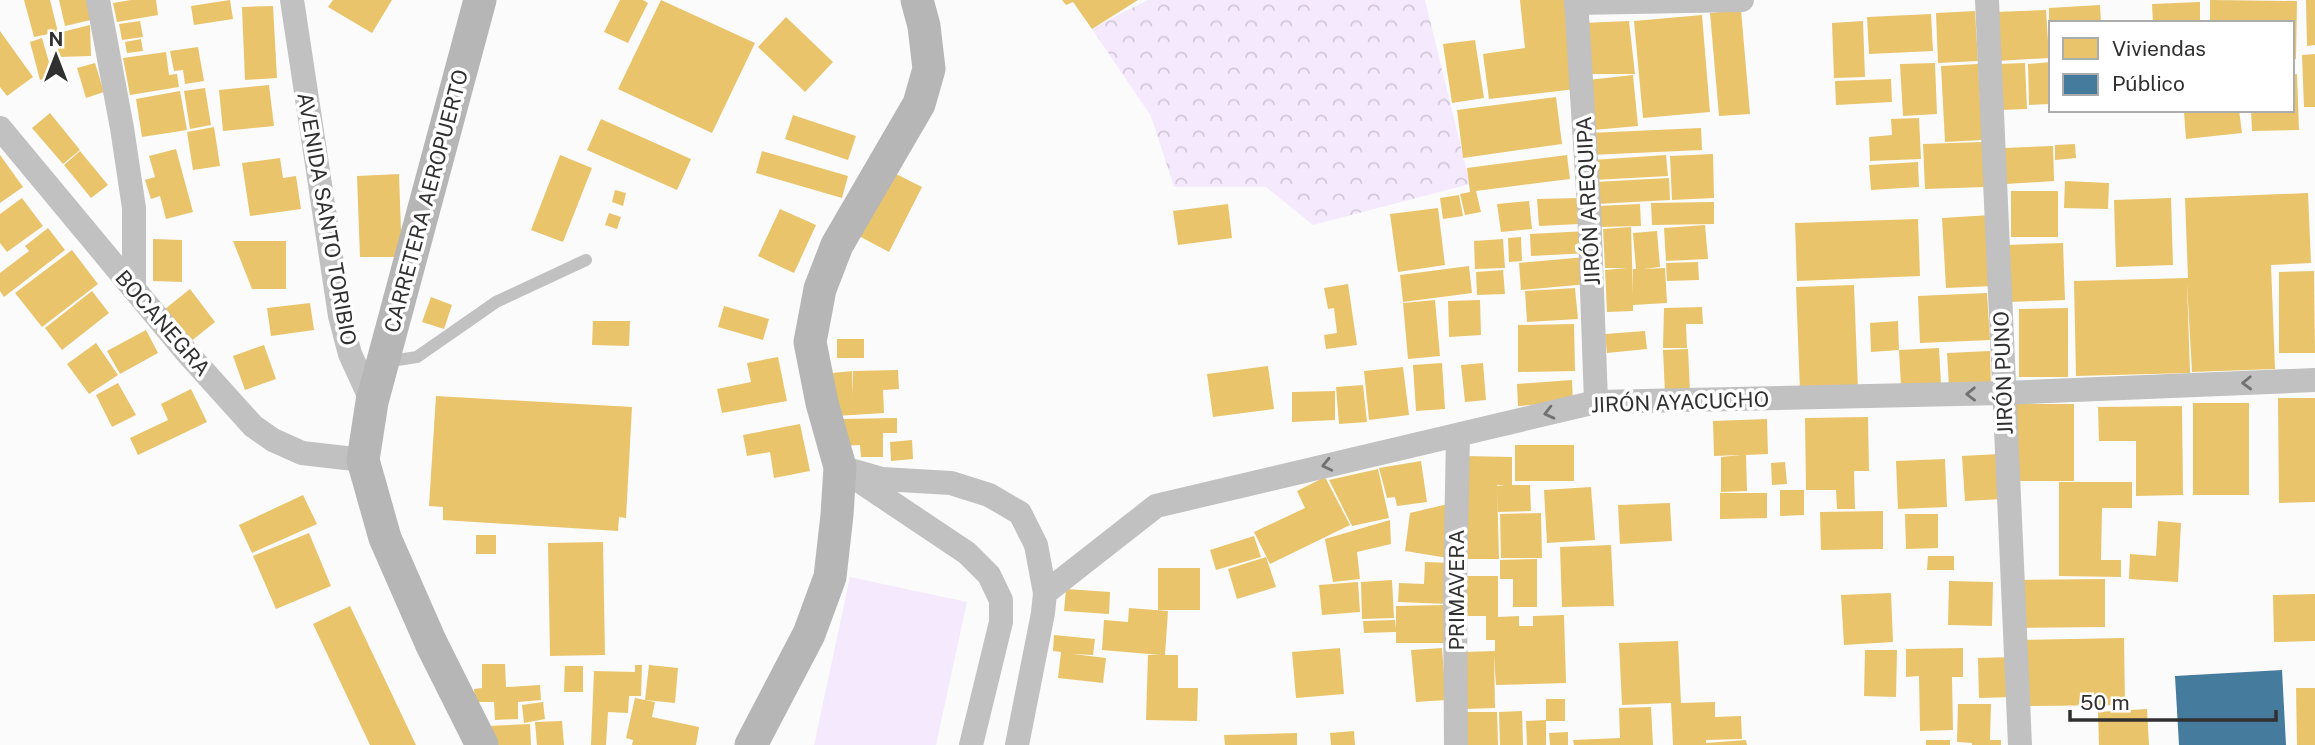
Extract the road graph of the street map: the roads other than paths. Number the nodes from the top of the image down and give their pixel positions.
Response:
1 (98, 0) edge
2 (292, 0) edge
3 (480, 0) edge
4 (917, 0) edge
5 (1742, 0) edge
6 (1987, 0) edge
7 (1576, 2) edge
8 (0, 128) edge
9 (586, 260) dead end
10 (134, 289) junction
11 (383, 362) junction
12 (2315, 380) edge
13 (2004, 393) junction
14 (1596, 401) junction
15 (372, 402) junction
16 (1458, 436) junction
17 (363, 460) junction
18 (840, 467) junction
19 (1045, 593) junction
20 (482, 745) edge
21 (751, 745) edge
22 (971, 745) edge
23 (1017, 745) edge
24 (1456, 745) edge
25 (2020, 745) edge

1 - 10 street
2 - 15 street, AVENIDA SANTO TORIBIO
3 - 11 main road, CARRETERA AEROPUERTO
4 - 18 main road
5 - 7 street
6 - 13 street, JIRÓN PUNO
7 - 14 street, JIRÓN AREQUIPA
8 - 10 street, BOCANEGRA
9 - 11 lane
10 - 17 street, BOCANEGRA
11 - 15 main road, CARRETERA AEROPUERTO
12 -> 13 street, JIRÓN AYACUCHO
13 -> 14 street, JIRÓN AYACUCHO
13 - 25 street, JIRÓN PUNO
14 -> 16 street, JIRÓN AYACUCHO
15 - 17 main road
16 -> 19 street, JIRÓN AYACUCHO
16 - 24 street, PRIMAVERA
17 - 20 main road
18 - 19 street
18 - 21 main road
18 - 22 street
19 - 23 street

